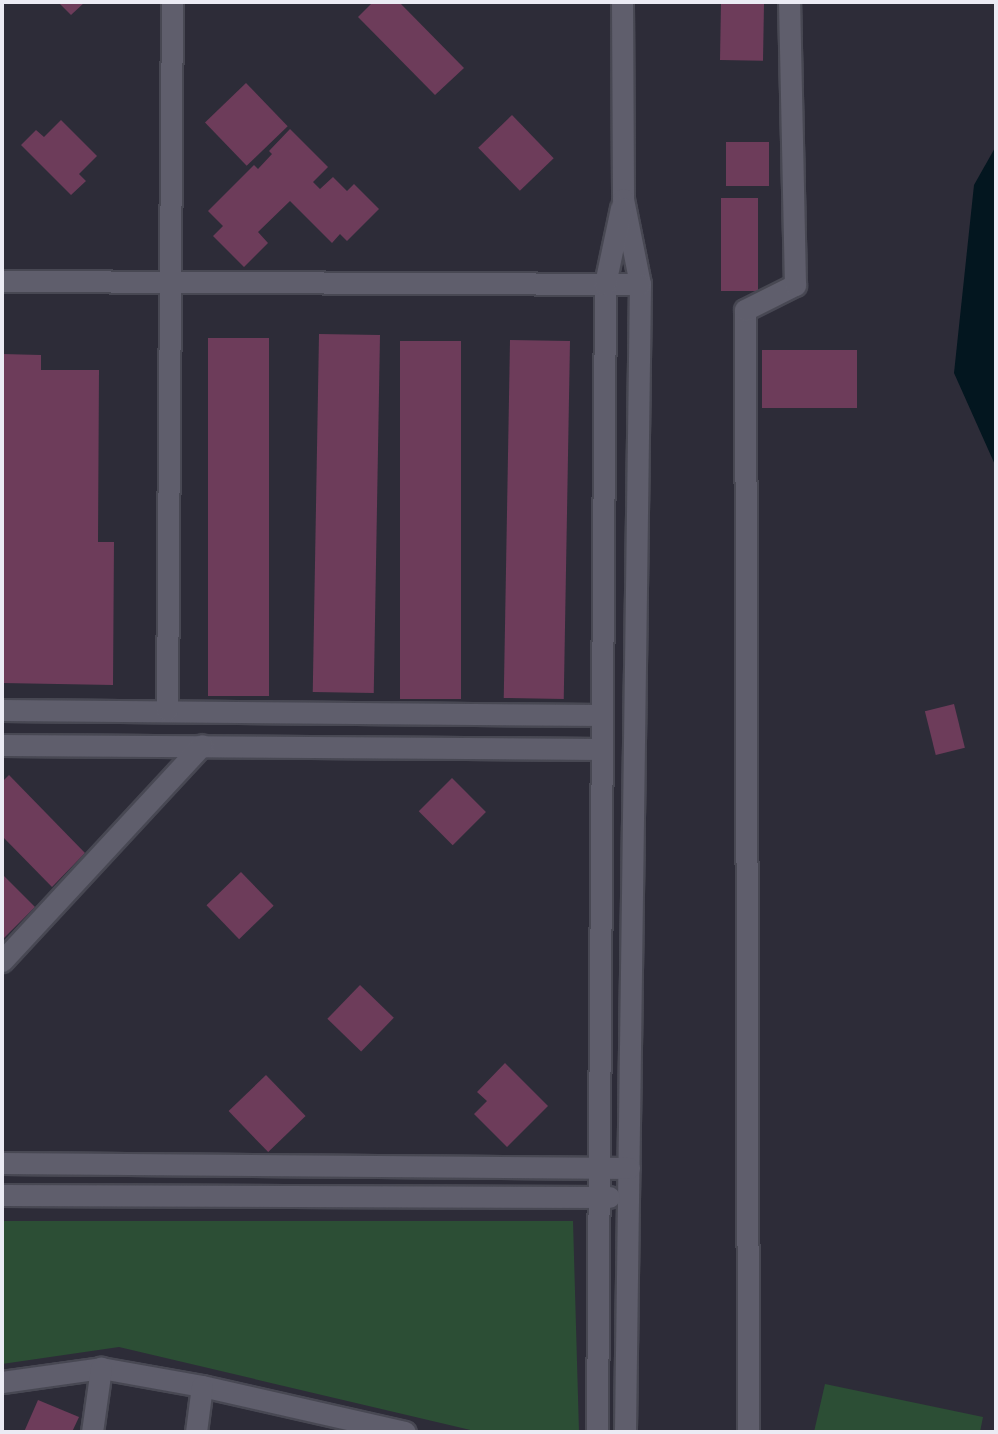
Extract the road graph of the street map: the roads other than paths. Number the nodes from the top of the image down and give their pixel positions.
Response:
1 (172, 2) edge
2 (622, 2) edge
3 (789, 2) edge
4 (623, 199) junction
5 (2, 281) edge
6 (168, 284) junction
7 (605, 284) junction
8 (640, 284) junction
9 (604, 362) junction
10 (639, 362) junction
11 (602, 647) junction
12 (635, 647) junction
13 (2, 710) edge
14 (167, 710) junction
15 (235, 712) junction
16 (602, 715) junction
17 (202, 745) junction
18 (234, 746) junction
19 (601, 749) junction
20 (6, 750) edge
21 (633, 820) junction
22 (600, 821) junction
23 (2, 961) edge
24 (2, 1163) edge
25 (222, 1165) junction
26 (596, 1168) junction
27 (629, 1168) junction
28 (2, 1195) edge
29 (220, 1196) junction
30 (596, 1197) junction
31 (628, 1197) junction
32 (102, 1368) junction
33 (2, 1382) edge
34 (202, 1385) junction
35 (92, 1432) edge
36 (196, 1432) edge
37 (405, 1432) edge
38 (597, 1432) edge
39 (625, 1432) edge
40 (748, 1432) edge

1 - 6 street
2 - 4 street
3 - 40 street
4 - 7 street
4 - 8 street
5 - 6 street
6 - 7 street
6 - 14 street
7 - 8 street
7 - 9 street
8 - 10 street
9 - 10 street
9 - 11 street
10 - 12 street
11 - 12 street
11 - 16 street
12 - 21 street
13 - 14 street
14 - 15 street
15 - 16 street
15 - 18 street
16 - 19 street
17 - 18 street
17 - 20 street
17 - 23 street
18 - 19 street
19 - 22 street
21 - 22 street
21 - 27 street
22 - 26 street
24 - 25 street
25 - 26 street
25 - 29 street
26 - 27 street
26 - 30 street
27 - 31 street
28 - 29 street
29 - 30 street
30 - 31 street
30 - 38 street
31 - 39 street
32 - 33 street
32 - 34 street
32 - 35 street
34 - 36 street
34 - 37 street

